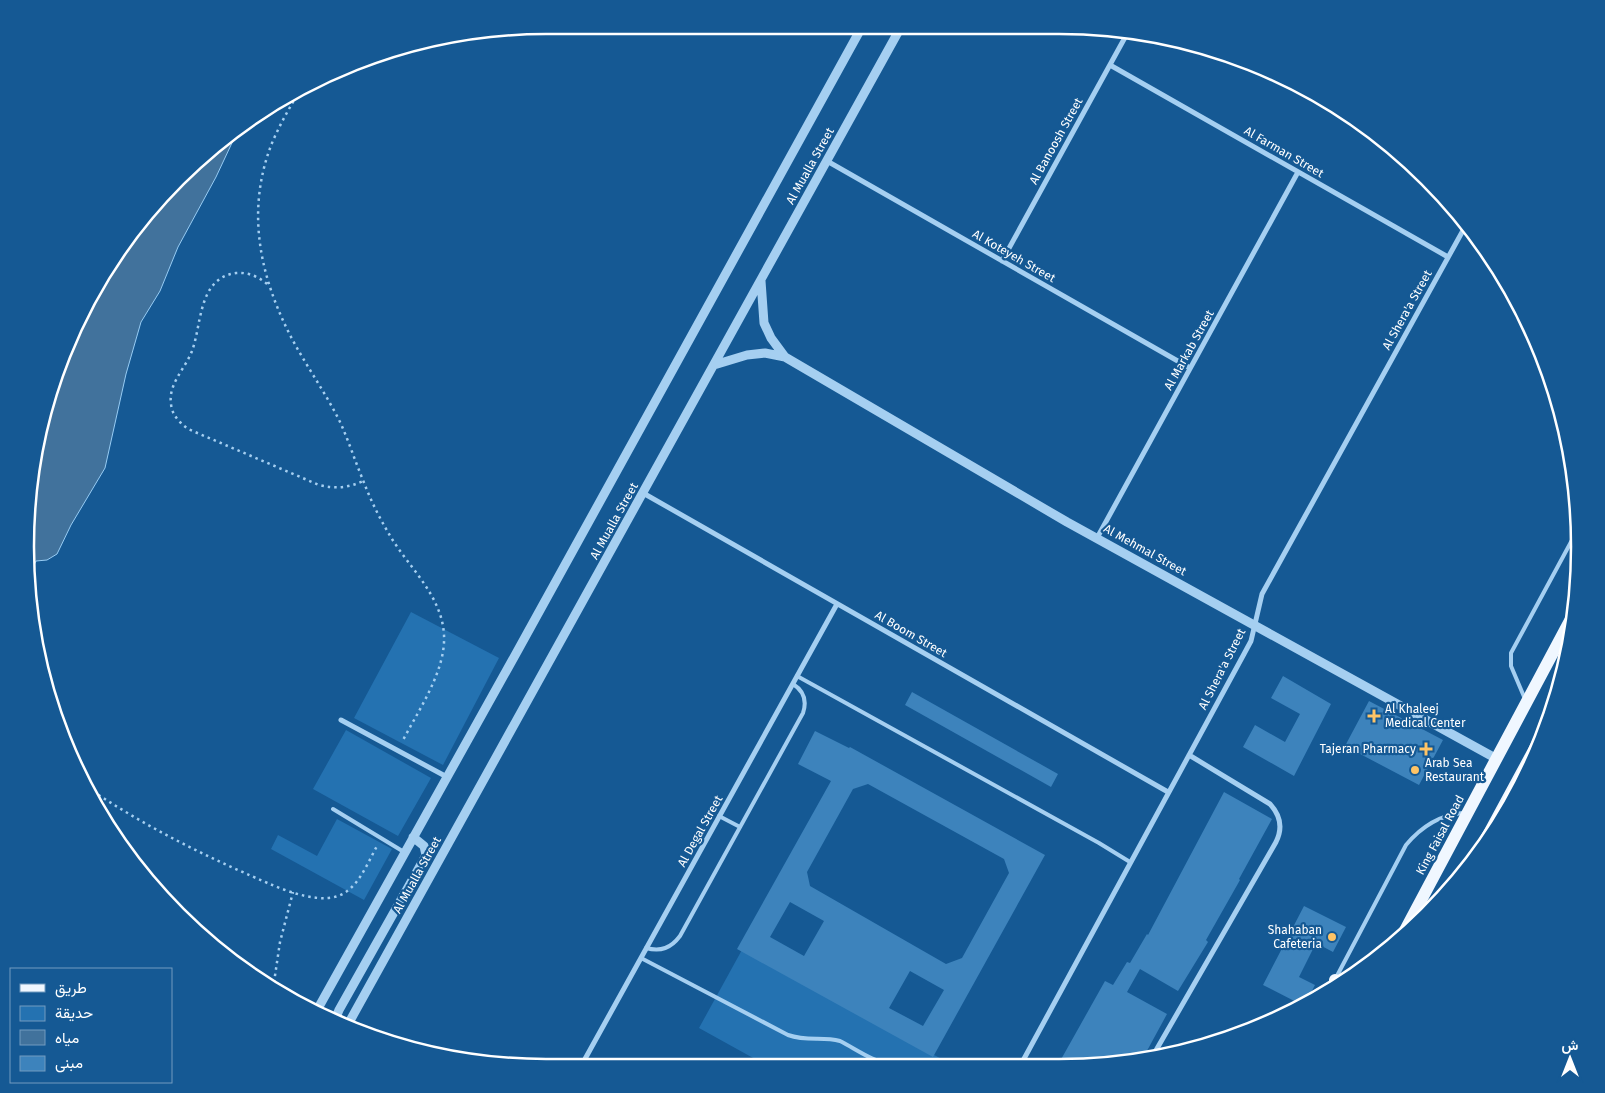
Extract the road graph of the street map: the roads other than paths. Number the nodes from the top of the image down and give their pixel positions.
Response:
1 (857, 34) edge
2 (897, 34) edge
3 (1125, 38) edge
4 (1110, 64) junction
5 (827, 161) junction
6 (1298, 172) junction
7 (1463, 231) edge
8 (1448, 257) junction
9 (1002, 261) junction
10 (761, 281) junction
11 (785, 357) junction
12 (714, 365) junction
13 (1190, 368) junction
14 (643, 494) junction
15 (1097, 538) junction
16 (1571, 542) edge
17 (837, 604) junction
18 (1255, 625) junction
19 (1562, 640) edge
20 (797, 676) junction
21 (793, 684) junction
22 (1527, 702) junction
23 (341, 720) dead end
24 (1189, 755) junction
25 (1497, 759) junction
26 (447, 777) junction
27 (1168, 792) junction
28 (333, 809) dead end
29 (1468, 813) junction
30 (719, 816) junction
31 (740, 828) junction
32 (413, 837) junction
33 (404, 852) junction
34 (1130, 862) junction
35 (1412, 918) edge
36 (646, 948) junction
37 (641, 958) junction
38 (1344, 973) edge
39 (319, 1006) edge
40 (337, 1014) edge
41 (350, 1020) edge
42 (1157, 1049) edge
43 (585, 1059) edge
44 (876, 1059) edge
45 (1024, 1059) edge

1 - 26 street, Al Mualla Street
2 - 5 street, Al Mualla Street
3 - 4 street, Al Banoosh Street
4 - 6 street, Al Farman Street
4 - 9 street, Al Banoosh Street
5 - 9 street, Al Koteyeh Street
5 - 10 street, Al Mualla Street
6 - 8 street, Al Farman Street
6 - 13 street, Al Markab Street
7 - 8 street, Al Shera'a Street
8 - 18 street, Al Shera'a Street
9 - 13 street, Al Koteyeh Street
10 - 11 street, Al Mehmal Street
10 - 12 street, Al Mualla Street
11 - 12 street, Al Mehmal Street
11 - 15 street, Al Mehmal Street
12 - 14 street, Al Mualla Street
13 - 15 street, Al Markab Street
14 - 17 street, Al Boom Street
14 - 41 street, Al Mualla Street
15 - 18 street, Al Mehmal Street
16 - 22 lane
17 - 20 street, Al Degal Street
17 - 27 street, Al Boom Street
18 - 24 street, Al Shera'a Street
18 - 25 street, Al Mehmal Street
19 - 22 main road, King Faisal Road
20 - 21 street, Al Degal Street
20 - 34 lane
21 - 30 street, Al Degal Street
21 - 31 lane
22 - 25 main road, King Faisal Road
23 - 26 street
24 - 27 street, Al Shera'a Street
24 - 42 street
25 - 29 main road, King Faisal Road
26 - 32 street, Al Mualla Street
27 - 34 street, Al Shera'a Street
28 - 33 lane
29 - 35 main road, King Faisal Road
29 - 38 lane
30 - 31 lane
30 - 36 street, Al Degal Street
31 - 36 lane
32 - 33 street, Al Mualla Street
32 - 40 street
33 - 39 street, Al Mualla Street
34 - 45 street, Al Shera'a Street
36 - 37 street, Al Degal Street
37 - 43 street, Al Degal Street
37 - 44 lane

